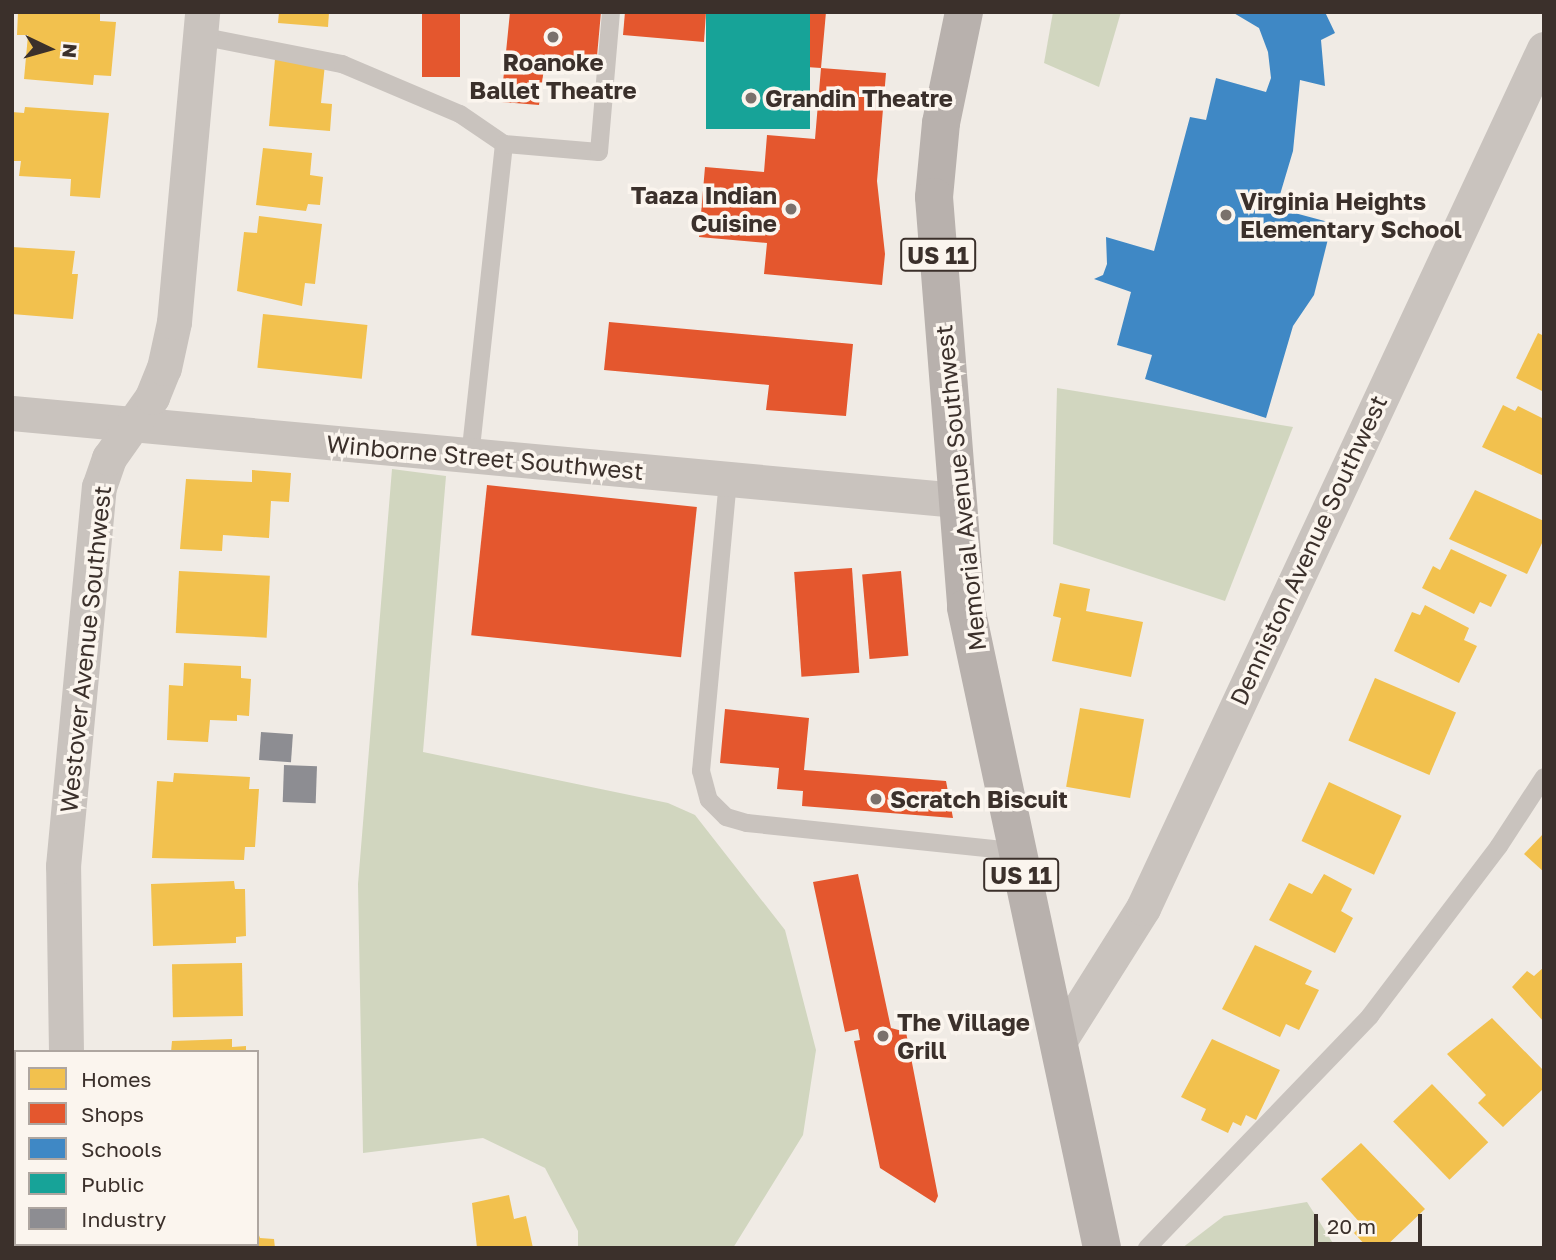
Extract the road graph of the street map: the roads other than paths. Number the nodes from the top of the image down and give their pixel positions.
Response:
1 (611, 12) edge
2 (964, 12) edge
3 (201, 24) edge
4 (1544, 48) edge
5 (504, 144) junction
6 (12, 413) edge
7 (134, 425) junction
8 (470, 456) junction
9 (727, 480) junction
10 (957, 500) junction
11 (1544, 777) edge
12 (1015, 851) junction
13 (1058, 1043) junction
14 (66, 1050) edge
15 (1102, 1248) edge
16 (1147, 1248) edge

1 - 5 lane
2 - 10 main road, Memorial Avenue Southwest / US 11
3 - 5 lane
3 - 7 street, Westover Avenue Southwest
4 - 13 street, Denniston Avenue Southwest
5 - 8 lane
6 - 7 street, Winborne Street Southwest
7 - 8 street, Winborne Street Southwest
7 - 14 street, Westover Avenue Southwest
8 - 9 street, Winborne Street Southwest
9 - 10 street, Winborne Street Southwest
9 - 12 lane
10 - 12 main road, Memorial Avenue Southwest / US 11
11 - 16 lane
12 - 13 main road, Memorial Avenue Southwest / US 11
13 - 15 main road, Memorial Avenue Southwest / US 11

